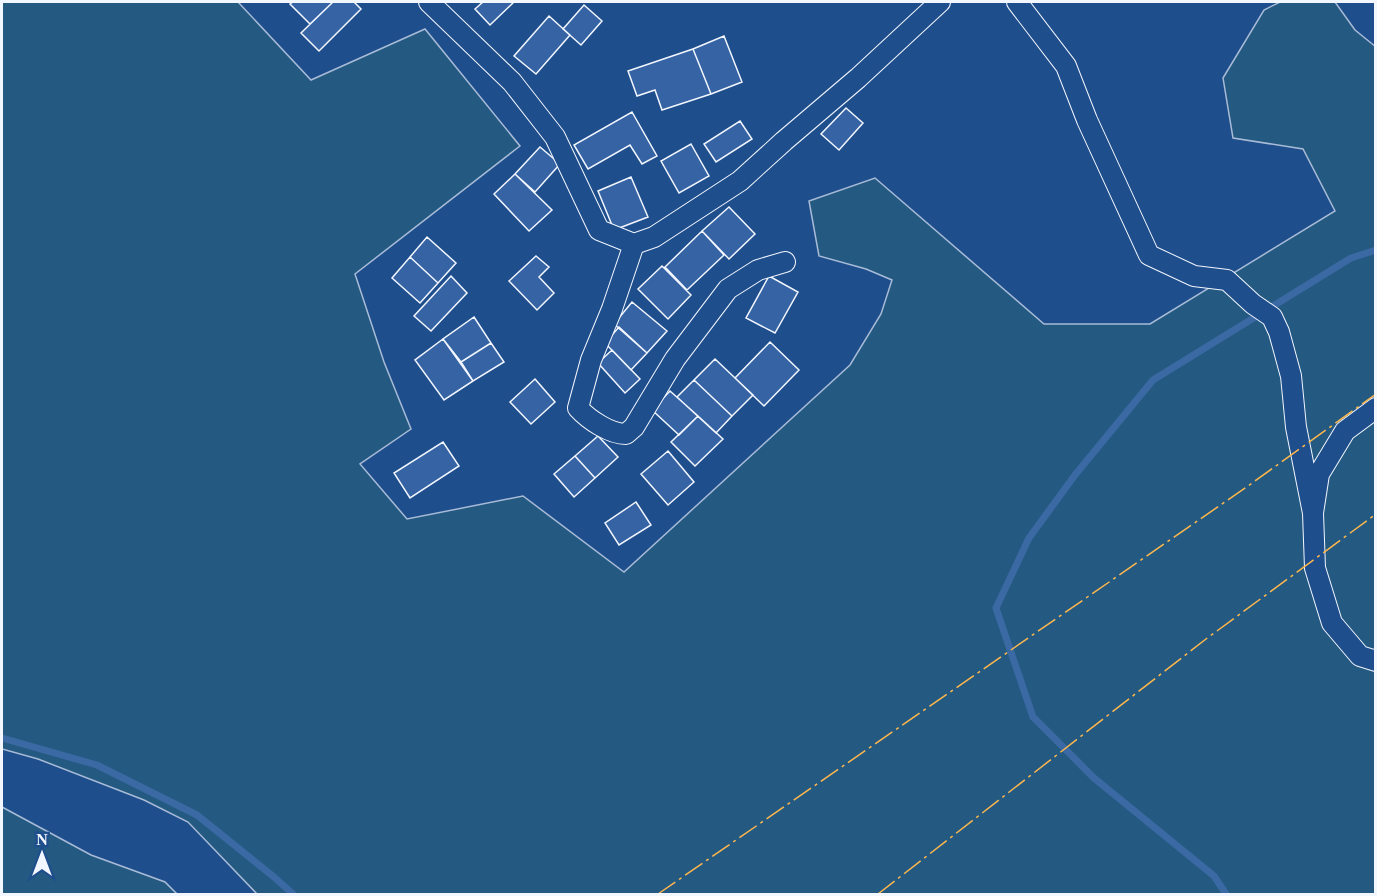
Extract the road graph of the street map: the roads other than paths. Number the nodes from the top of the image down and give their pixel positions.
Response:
1 (429, 2) edge
2 (940, 2) edge
3 (1017, 2) edge
4 (634, 244) junction
5 (785, 262) dead end
6 (1376, 408) edge
7 (1313, 513) junction
8 (1376, 662) edge

1 - 4 street
2 - 4 street
3 - 7 street
4 - 5 street
6 - 7 street
7 - 8 street

